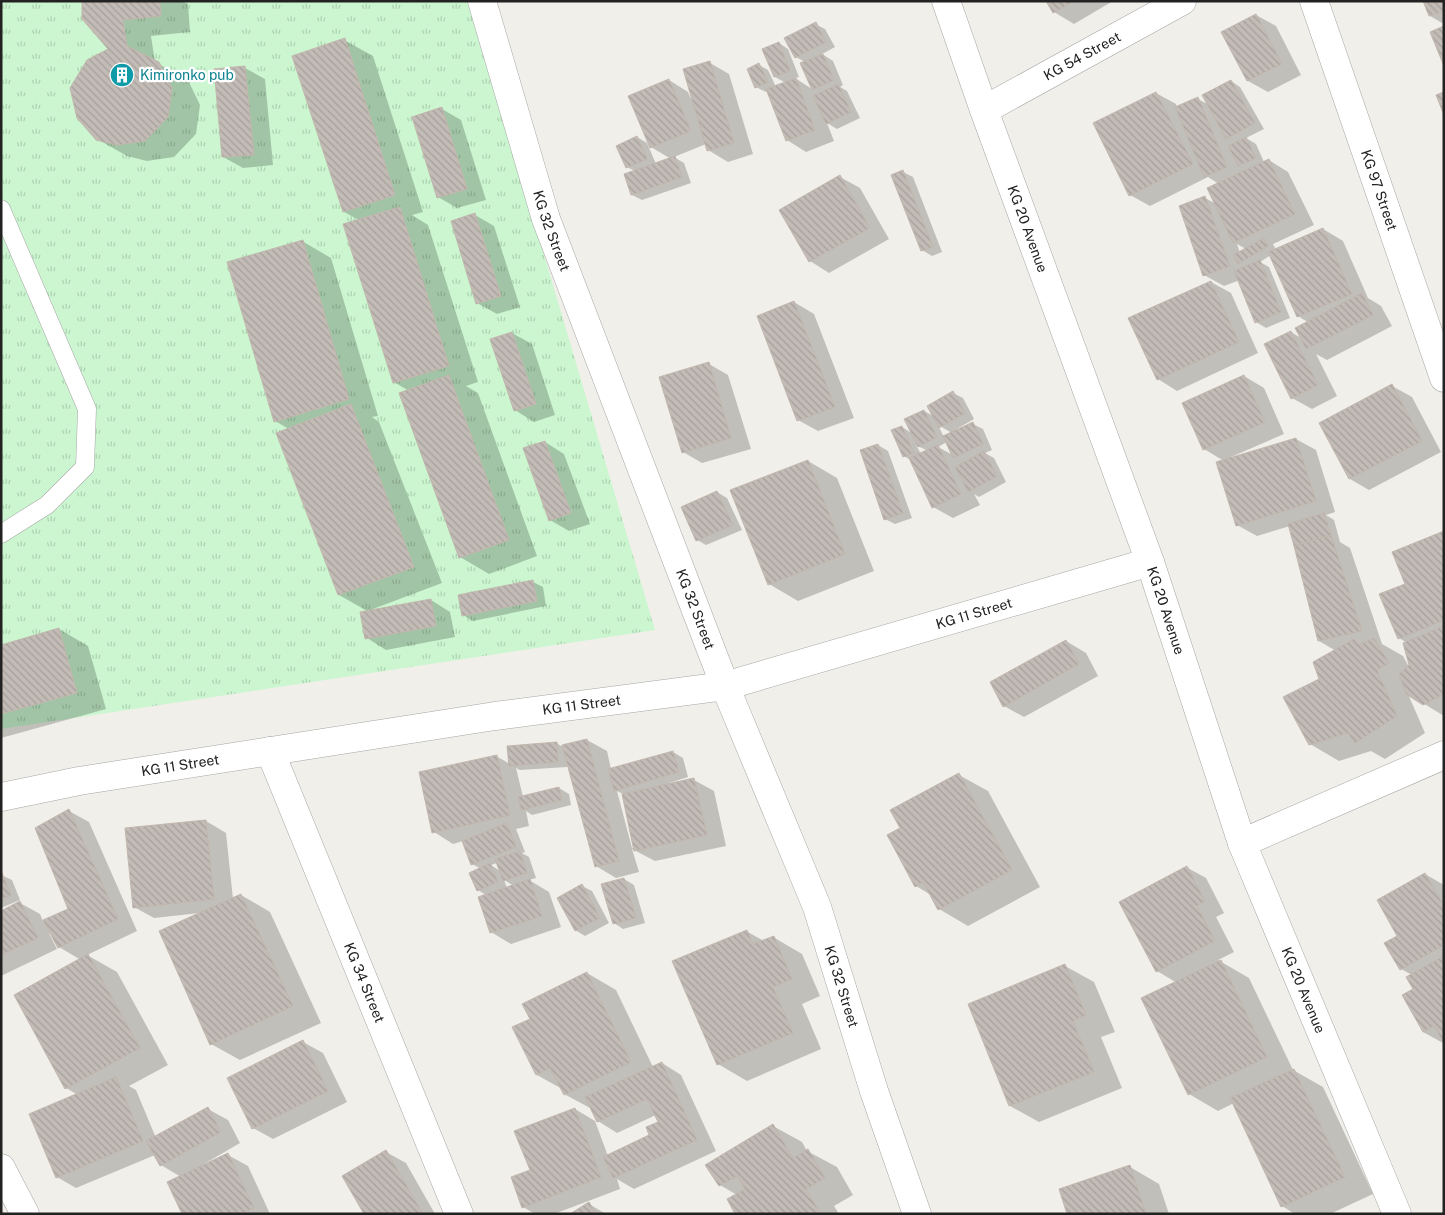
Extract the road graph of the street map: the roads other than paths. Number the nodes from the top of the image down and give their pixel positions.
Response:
1 (482, 1) edge
2 (946, 1) edge
3 (1182, 1) edge
4 (1314, 1) edge
5 (984, 110) junction
6 (1, 209) edge
7 (1444, 378) edge
8 (1, 534) edge
9 (1150, 562) junction
10 (725, 686) junction
11 (270, 750) junction
12 (1444, 755) edge
13 (1, 797) edge
14 (1242, 843) junction
15 (1, 1168) edge
16 (25, 1214) edge
17 (459, 1214) edge
18 (917, 1214) edge
19 (1397, 1214) edge

1 - 10 street, KG 32 Street
2 - 5 street, KG 20 Avenue
3 - 5 street, KG 54 Street
4 - 7 street, KG 97 Street
5 - 9 street, KG 20 Avenue
6 - 8 lane
9 - 10 street, KG 11 Street
9 - 14 street, KG 20 Avenue
10 - 11 street, KG 11 Street
10 - 18 street, KG 32 Street
11 - 13 street, KG 11 Street
11 - 17 street, KG 34 Street
12 - 14 street
14 - 19 street, KG 20 Avenue
15 - 16 street

